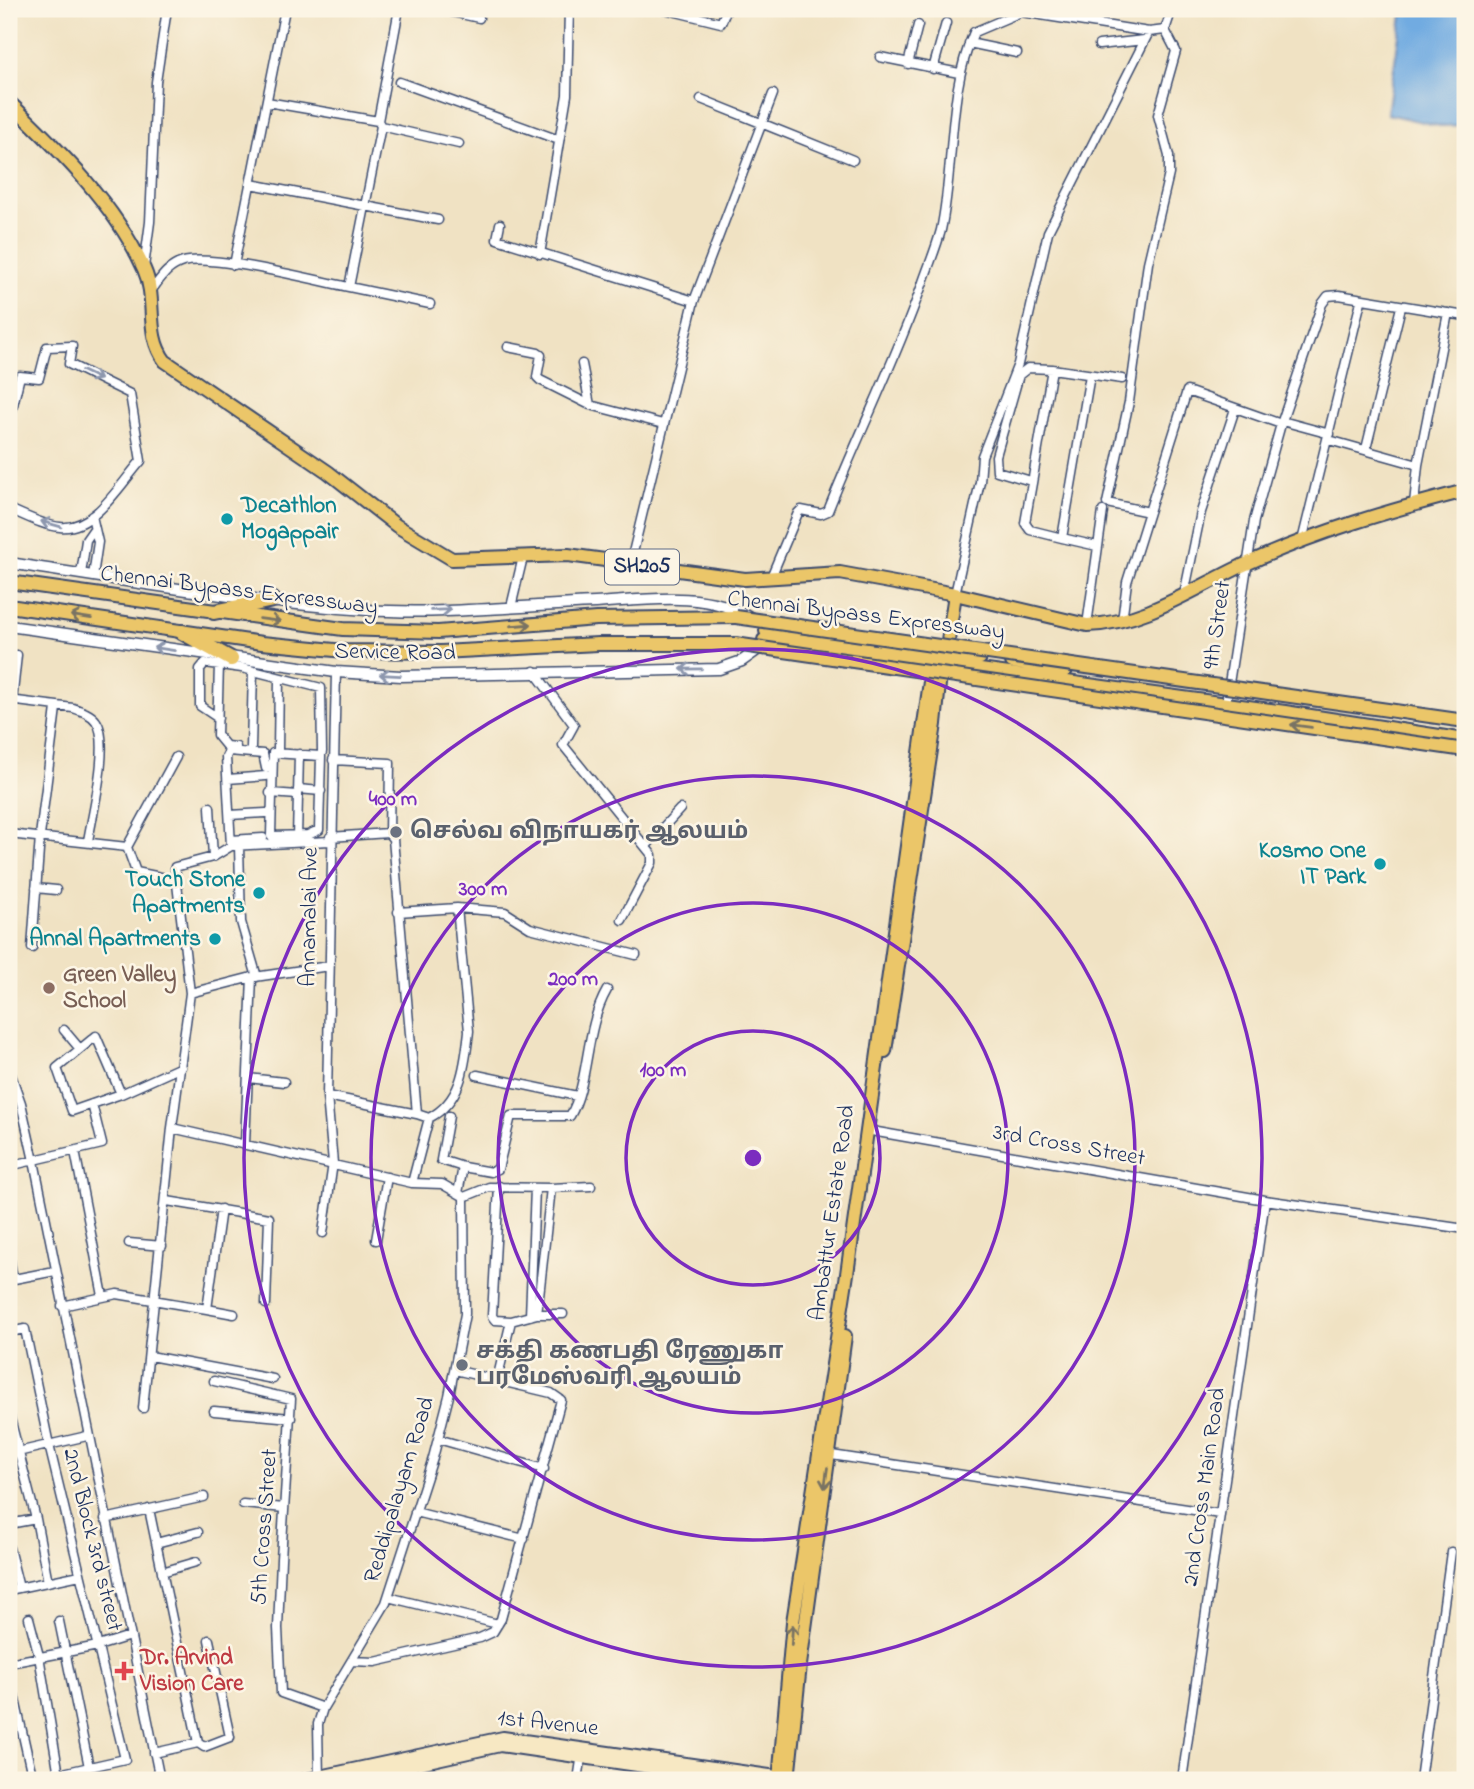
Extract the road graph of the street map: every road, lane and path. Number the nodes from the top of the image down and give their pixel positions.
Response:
1 (167, 9) edge
2 (285, 9) edge
3 (399, 9) edge
4 (438, 9) edge
5 (569, 9) edge
6 (664, 9) edge
7 (727, 9) edge
8 (1172, 9) edge
9 (1020, 10) edge
10 (479, 18) dead end
11 (946, 23) dead end
12 (918, 25) dead end
13 (1165, 30) junction
14 (1149, 32) junction
15 (1144, 40) junction
16 (969, 43) junction
17 (1099, 45) dead end
18 (1017, 53) dead end
19 (880, 58) dead end
20 (908, 64) junction
21 (933, 69) junction
22 (959, 73) junction
23 (399, 82) dead end
24 (774, 94) dead end
25 (701, 99) dead end
26 (9, 102) edge
27 (267, 102) junction
28 (379, 124) junction
29 (761, 124) junction
30 (559, 140) junction
31 (459, 144) dead end
32 (853, 160) dead end
33 (251, 184) junction
34 (364, 206) junction
35 (438, 220) dead end
36 (500, 224) dead end
37 (540, 254) junction
38 (234, 265) junction
39 (143, 268) junction
40 (349, 287) junction
41 (151, 290) junction
42 (1361, 300) junction
43 (694, 301) junction
44 (430, 304) dead end
45 (1401, 307) junction
46 (1448, 313) junction
47 (1465, 316) edge
48 (508, 347) dead end
49 (582, 364) dead end
50 (1052, 369) junction
51 (1090, 375) junction
52 (1122, 379) dead end
53 (590, 405) junction
54 (1235, 409) junction
55 (9, 422) edge
56 (1282, 423) junction
57 (663, 424) junction
58 (1329, 437) junction
59 (1366, 449) junction
60 (1418, 465) junction
61 (1031, 481) junction
62 (1465, 491) edge
63 (1414, 504) junction
64 (9, 509) edge
65 (1103, 511) dead end
66 (1149, 512) junction
67 (92, 516) junction
68 (93, 530) junction
69 (1062, 538) junction
70 (1301, 541) junction
71 (1097, 546) junction
72 (523, 557) junction
73 (9, 564) edge
74 (1246, 564) junction
75 (630, 565) junction
76 (81, 574) junction
77 (93, 576) junction
78 (771, 577) junction
79 (9, 582) edge
80 (955, 594) junction
81 (1184, 596) junction
82 (273, 600) junction
83 (9, 606) edge
84 (511, 607) junction
85 (214, 612) junction
86 (1122, 621) junction
87 (1087, 625) junction
88 (9, 626) edge
89 (182, 632) junction
90 (765, 635) junction
91 (17, 655) dead end
92 (939, 657) junction
93 (225, 661) junction
94 (253, 671) junction
95 (534, 671) junction
96 (336, 672) junction
97 (279, 678) junction
98 (321, 688) junction
99 (335, 691) junction
100 (1227, 697) junction
101 (11, 700) edge
102 (55, 708) junction
103 (218, 718) junction
104 (1465, 720) edge
105 (1465, 726) edge
106 (9, 730) edge
107 (1465, 740) edge
108 (251, 748) junction
109 (278, 750) junction
110 (1465, 750) edge
111 (322, 752) junction
112 (299, 754) junction
113 (333, 756) junction
114 (176, 757) dead end
115 (266, 776) junction
116 (228, 779) junction
117 (321, 791) junction
118 (298, 792) junction
119 (270, 793) junction
120 (210, 807) dead end
121 (680, 809) dead end
122 (266, 813) junction
123 (230, 815) junction
124 (9, 834) edge
125 (389, 834) junction
126 (40, 836) junction
127 (297, 839) junction
128 (330, 839) junction
129 (266, 840) junction
130 (89, 841) junction
131 (234, 844) junction
132 (646, 846) junction
133 (127, 847) junction
134 (213, 858) junction
135 (175, 880) junction
136 (36, 887) junction
137 (56, 890) dead end
138 (457, 908) junction
139 (398, 912) junction
140 (622, 920) dead end
141 (32, 948) dead end
142 (636, 955) dead end
143 (329, 966) junction
144 (255, 977) junction
145 (607, 990) dead end
146 (190, 993) junction
147 (64, 1030) dead end
148 (80, 1049) junction
149 (181, 1067) junction
150 (9, 1069) edge
151 (477, 1075) dead end
152 (248, 1078) junction
153 (284, 1082) dead end
154 (121, 1094) junction
155 (327, 1096) junction
156 (577, 1096) junction
157 (92, 1104) junction
158 (417, 1114) junction
159 (449, 1116) dead end
160 (429, 1118) junction
161 (172, 1128) junction
162 (869, 1131) junction
163 (245, 1144) junction
164 (75, 1151) junction
165 (34, 1161) junction
166 (333, 1163) junction
167 (9, 1166) edge
168 (463, 1167) junction
169 (387, 1177) junction
170 (412, 1183) junction
171 (499, 1186) junction
172 (591, 1186) dead end
173 (535, 1188) junction
174 (551, 1188) junction
175 (461, 1195) junction
176 (1265, 1200) junction
177 (167, 1201) junction
178 (220, 1209) junction
179 (1465, 1229) edge
180 (323, 1233) dead end
181 (376, 1240) dead end
182 (129, 1243) dead end
183 (162, 1246) junction
184 (9, 1256) edge
185 (55, 1271) junction
186 (11, 1279) edge
187 (103, 1296) junction
188 (157, 1300) junction
189 (265, 1304) dead end
190 (62, 1306) junction
191 (207, 1309) junction
192 (234, 1314) dead end
193 (563, 1314) dead end
194 (533, 1315) junction
195 (511, 1321) junction
196 (9, 1332) edge
197 (150, 1356) junction
198 (455, 1370) junction
199 (273, 1379) dead end
200 (497, 1380) junction
201 (214, 1381) dead end
202 (143, 1408) dead end
203 (214, 1411) dead end
204 (9, 1414) edge
205 (291, 1418) junction
206 (88, 1436) junction
207 (438, 1439) junction
208 (49, 1445) junction
209 (13, 1453) edge
210 (824, 1454) junction
211 (544, 1469) junction
212 (204, 1497) dead end
213 (243, 1504) dead end
214 (284, 1508) junction
215 (149, 1509) junction
216 (415, 1512) junction
217 (1220, 1514) junction
218 (36, 1519) junction
219 (105, 1519) junction
220 (9, 1524) edge
221 (198, 1532) dead end
222 (524, 1539) junction
223 (156, 1544) junction
224 (9, 1548) edge
225 (1451, 1552) dead end
226 (196, 1562) dead end
227 (162, 1572) junction
228 (80, 1575) junction
229 (48, 1581) junction
230 (19, 1588) junction
231 (9, 1590) edge
232 (388, 1597) junction
233 (29, 1618) dead end
234 (59, 1621) dead end
235 (498, 1624) junction
236 (130, 1636) junction
237 (209, 1640) dead end
238 (98, 1646) junction
239 (66, 1651) junction
240 (39, 1656) junction
241 (352, 1661) junction
242 (9, 1663) edge
243 (14, 1695) dead end
244 (323, 1708) junction
245 (198, 1743) junction
246 (582, 1752) junction
247 (154, 1753) junction
248 (89, 1767) junction
249 (59, 1775) junction
250 (319, 1779) edge
251 (786, 1779) edge
252 (32, 1780) edge
253 (160, 1780) edge
254 (301, 1780) edge
255 (347, 1780) edge
256 (578, 1780) edge
257 (733, 1780) edge
258 (1182, 1780) edge
259 (1420, 1780) edge

1 - 39 street
2 - 27 street
3 - 28 street
4 - 10 street
5 - 30 street
6 - 7 street
8 - 13 street
9 - 14 street
9 - 16 street
11 - 21 street
12 - 20 street
13 - 14 street
13 - 66 street
14 - 15 street
15 - 17 street
15 - 80 street
16 - 18 street
16 - 22 street
19 - 20 street
20 - 21 street
21 - 22 street
22 - 78 street
23 - 30 street
24 - 29 street
25 - 29 street
26 - 39 main road, SH205
27 - 28 street
27 - 33 street
28 - 31 street
28 - 34 street
29 - 32 street
29 - 43 street
30 - 37 street
33 - 34 street
33 - 38 street
34 - 35 street
34 - 40 street
36 - 37 street
37 - 43 street
38 - 40 street
38 - 41 street
39 - 41 main road, SH205
40 - 44 street
41 - 72 main road, SH205
42 - 45 street
42 - 56 street, 9th Street
42 - 58 street
43 - 57 street
45 - 46 street
45 - 59 street
46 - 47 street
46 - 60 street
48 - 53 street
49 - 53 street
50 - 51 street
50 - 61 street
50 - 61 street
51 - 52 street
51 - 69 street
53 - 57 street
54 - 56 street
54 - 66 street
54 - 81 street
55 -> 67 street
56 - 58 street
56 - 74 street, 9th Street
57 - 75 street
58 - 59 street
58 - 70 street
59 - 60 street
60 - 63 street
61 - 69 street
62 - 63 main road, SH205
63 - 70 main road, SH205
67 -> 64 street
65 - 71 street
66 - 86 street
67 - 68 street
68 - 76 street
68 - 77 street
69 - 71 street
70 - 74 main road, SH205
71 - 87 street
72 - 75 main road, SH205
72 - 84 street
73 - 76 street
74 - 81 main road, SH205
74 - 100 street, 9th Street
75 - 78 main road, SH205
76 - 77 street
77 - 82 street
78 - 80 main road, SH205
79 - 85 main road, Chennai Bypass Expressway
80 - 87 main road, SH205
80 - 92 main road, Ambattur Estate Road
81 - 86 main road, SH205
82 -> 84 street
82 - 85 highway
89 -> 83 main road, Chennai Bypass Expressway
84 - 90 street
85 -> 104 main road, Chennai Bypass Expressway, bridge
86 - 87 main road, SH205
93 -> 88 street, Service Road
89 - 93 highway
110 -> 89 main road, Chennai Bypass Expressway, bridge
90 - 92 main road
90 -> 95 street, Service Road
91 - 101 street
92 - 100 main road
92 - 162 main road, Ambattur Estate Road
93 - 94 street
93 - 96 street, Service Road
93 - 103 street
93 - 103 street
94 - 97 street
94 - 108 street
95 -> 96 street, Service Road
95 - 132 street
96 - 99 street, Annamalai Ave
97 - 98 street
97 - 109 street
98 - 99 street
98 - 111 street
99 - 113 street, Annamalai Ave
100 - 105 main road
100 - 107 main road
101 - 102 street
101 - 106 street
102 - 126 street
102 - 130 street
103 - 108 street
108 - 109 street
109 - 111 street
111 - 113 street
112 - 117 street
112 - 118 street
112 - 119 street
113 - 125 street
113 - 128 street, Annamalai Ave
114 - 133 street
115 - 116 street
115 - 116 street
115 - 122 street
116 - 123 street
117 - 118 street
117 - 127 street
118 - 119 street
118 - 127 street
119 - 127 street
120 - 134 street
121 - 132 street
122 - 123 street
122 - 129 street
123 - 131 street
124 - 126 street
125 - 128 street
125 - 139 street
126 - 130 street
126 - 136 street
127 - 128 street
127 - 129 street
128 - 143 street, Annamalai Ave
129 - 131 street
130 - 133 street
131 - 134 street
131 - 144 street
132 - 140 street
133 - 135 street
134 - 135 street
135 - 146 street
136 - 137 street
136 - 141 street
138 - 139 street
138 - 142 street
138 - 160 street
139 - 158 street
143 - 144 street
143 - 155 street, Annamalai Ave
144 - 146 street
144 - 152 street
145 - 156 street
146 - 149 street
147 - 148 street
148 - 154 street
148 - 157 street
149 - 154 street
149 - 161 street
150 - 165 street
151 - 156 street
152 - 153 street
152 - 163 street
154 - 157 street
155 - 158 street
155 - 166 street, Annamalai Ave
156 - 168 street
157 - 164 street
158 - 160 street
159 - 168 street
160 - 170 street
161 - 163 street
161 - 177 street
162 - 176 street, 3rd Cross Street
162 - 210 main road, Ambattur Estate Road
163 - 166 street
164 - 165 street
164 - 187 street
165 - 167 street
165 - 185 street
166 - 169 street
166 - 180 street, Annamalai Ave
168 - 175 street, Reddipalayam Road
169 - 170 street
169 - 181 street
170 - 175 street
171 - 173 street
171 - 175 street
171 - 195 street
172 - 174 street
173 - 174 street
173 - 194 street
174 - 194 street
175 - 198 street, Reddipalayam Road
176 - 179 street, 3rd Cross Street
176 - 217 street, 2nd Cross Main Road
177 - 178 street
177 - 183 street
178 - 189 street
178 - 191 street
182 - 183 street
183 - 188 street
184 - 186 street
185 - 186 street
185 - 190 street
187 - 188 street
187 - 190 street
188 - 191 street
188 - 197 street
190 - 206 street
191 - 192 street
193 - 194 street
194 - 195 street
195 - 200 street
196 - 208 street, 2nd Block 3rd street
197 - 199 street
197 - 202 street
198 - 200 street
198 - 207 street, Reddipalayam Road
200 - 211 street
201 - 205 street, 5th Cross Street
203 - 205 street
204 - 209 street
205 - 214 street, 5th Cross Street
206 - 208 street
206 - 219 street
207 - 211 street
207 - 216 street, Reddipalayam Road
208 - 209 street
208 - 228 street, 2nd Block 3rd street
209 - 218 street
210 - 217 street
210 - 251 main road, Ambattur Estate Road
211 - 222 street
212 - 215 street
213 - 214 street
214 - 244 street, 5th Cross Street
215 - 219 street
215 - 223 street
216 - 222 street
216 - 232 street, Reddipalayam Road
217 - 258 street, 2nd Cross Main Road
218 - 220 street
218 - 229 street
219 - 236 street
221 - 223 street
222 - 235 street
223 - 227 street
224 - 230 street
225 - 259 street
226 - 227 street
227 - 245 street
228 - 229 street
228 - 238 street, 2nd Block 3rd street
229 - 230 street
230 - 231 street
232 - 235 street
232 - 241 street, Reddipalayam Road
233 - 240 street
234 - 239 street
235 - 241 street
236 - 238 street
236 - 247 street
237 - 245 street
238 - 239 street
238 - 248 street, 2nd Block 3rd street
239 - 240 street
239 - 248 street
240 - 242 street
240 - 249 street
241 - 244 street, Reddipalayam Road
243 - 252 street
244 - 250 street, Reddipalayam Road
245 - 247 street
246 - 250 main road, 1st Avenue
246 - 251 main road, 1st Avenue
246 - 255 main road, 1st Avenue
246 - 256 street
246 - 257 main road, 1st Avenue
247 - 253 street
248 - 249 street
249 - 252 street
250 - 254 main road, 1st Avenue

